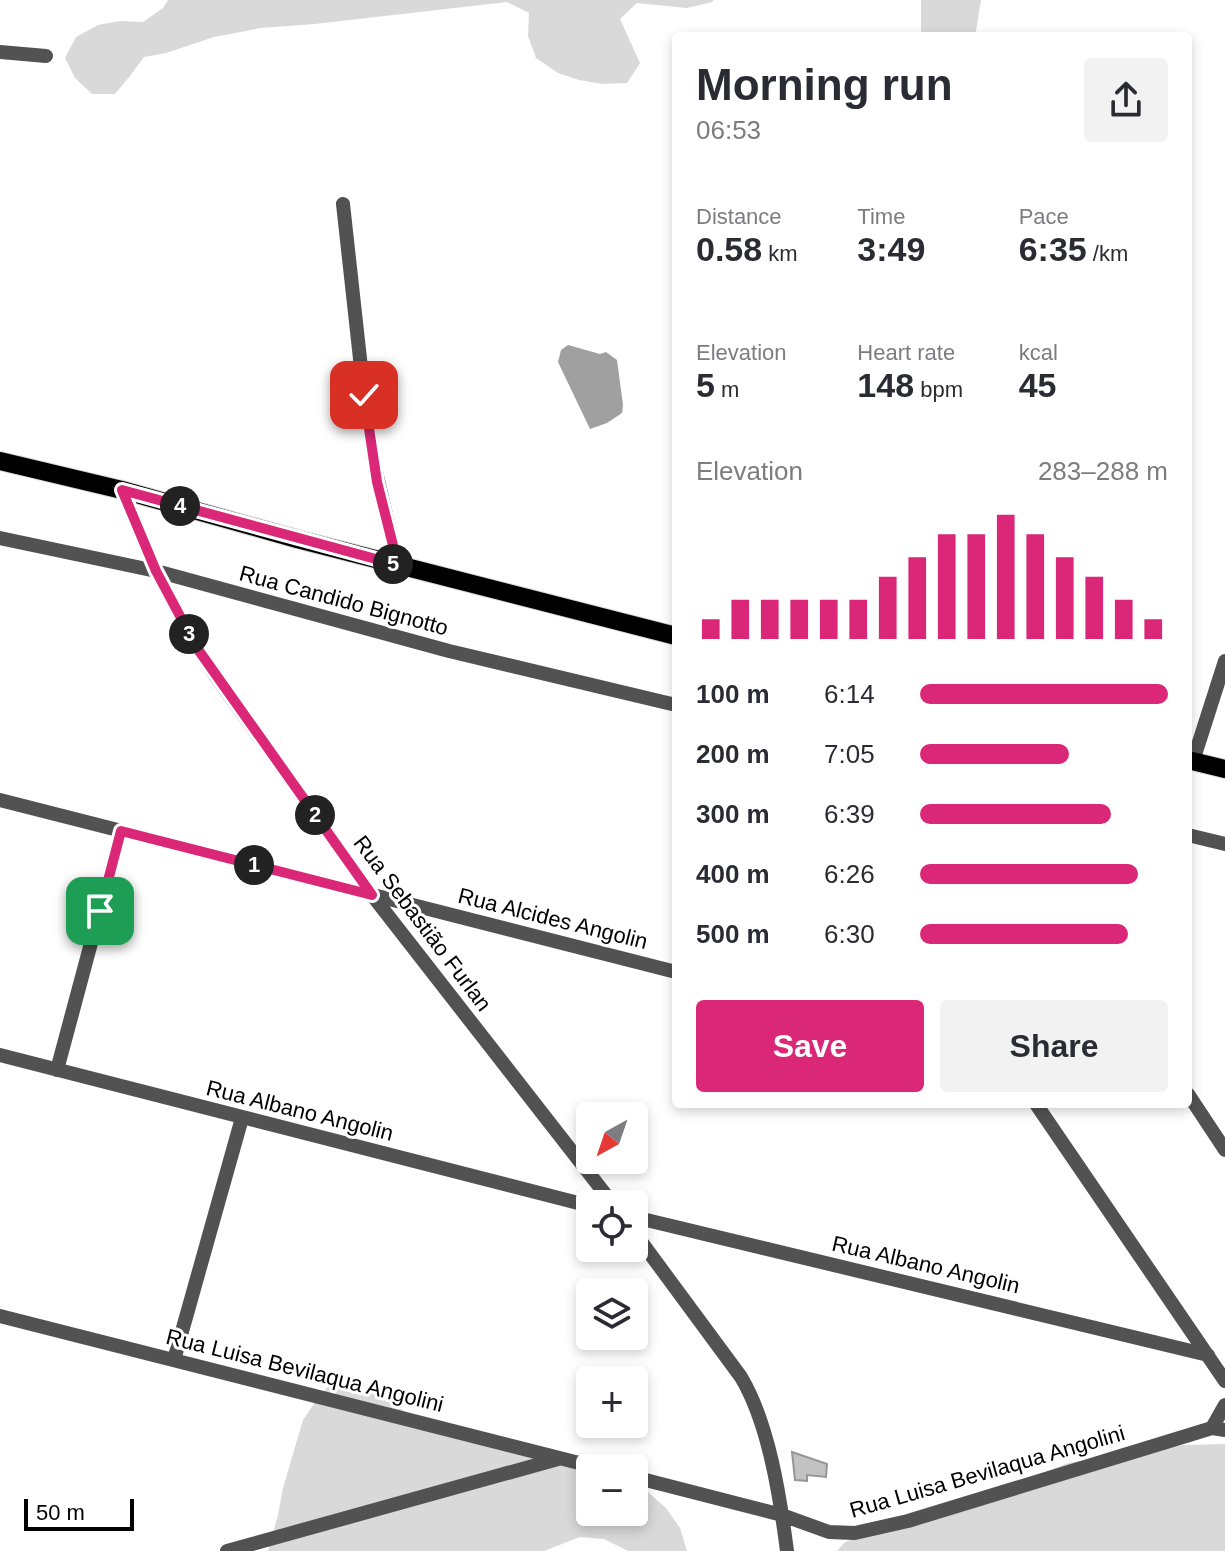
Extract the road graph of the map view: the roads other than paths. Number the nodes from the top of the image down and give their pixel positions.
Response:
1 (0, 52) edge
2 (46, 56) dead end
3 (343, 204) dead end
4 (0, 461) edge
5 (122, 490) junction
6 (0, 538) edge
7 (398, 565) junction
8 (156, 571) junction
9 (672, 635) edge
10 (1225, 661) edge
11 (672, 704) edge
12 (1192, 755) edge
13 (1192, 761) edge
14 (1225, 769) edge
15 (0, 800) edge
16 (121, 831) junction
17 (1192, 836) edge
18 (1225, 844) edge
19 (372, 895) junction
20 (672, 971) edge
21 (0, 1055) edge
22 (57, 1070) junction
23 (1192, 1100) edge
24 (1039, 1108) edge
25 (242, 1118) junction
26 (1225, 1150) edge
27 (602, 1190) edge
28 (576, 1202) edge
29 (648, 1220) edge
30 (648, 1251) edge
31 (0, 1316) edge
32 (1208, 1355) junction
33 (174, 1360) junction
34 (1225, 1381) edge
35 (1225, 1405) edge
36 (1219, 1429) edge
37 (561, 1458) junction
38 (576, 1462) edge
39 (648, 1481) edge
40 (782, 1515) junction
41 (227, 1551) edge
42 (787, 1551) edge

1 - 2 street
3 - 7 street
4 - 5 main road
5 - 7 main road
5 - 8 street, Rua Sebastião Furlan
6 - 8 street, Rua Candido Bignotto
7 - 9 main road
8 - 11 street, Rua Candido Bignotto
8 - 19 street, Rua Sebastião Furlan
10 - 12 street
13 - 14 main road
15 - 16 street, Rua Alcides Angolin
16 - 19 street, Rua Alcides Angolin
16 - 22 street
17 - 18 street
19 - 20 street, Rua Alcides Angolin
19 - 27 street, Rua Sebastião Furlan
21 - 22 street, Rua Albano Angolin
22 - 25 street, Rua Albano Angolin
23 - 26 street
24 - 32 street
25 - 28 street, Rua Albano Angolin
25 - 33 street
29 - 32 street, Rua Albano Angolin
30 - 40 street
31 - 33 street, Rua Luisa Bevilaqua Angolini
32 - 34 street
33 - 37 street, Rua Luisa Bevilaqua Angolini
35 - 36 street, Rua Luisa Bevilaqua Angolini
36 - 40 street, Rua Luisa Bevilaqua Angolini
37 - 38 street, Rua Luisa Bevilaqua Angolini
37 - 41 street
39 - 40 street, Rua Luisa Bevilaqua Angolini
40 - 42 street

